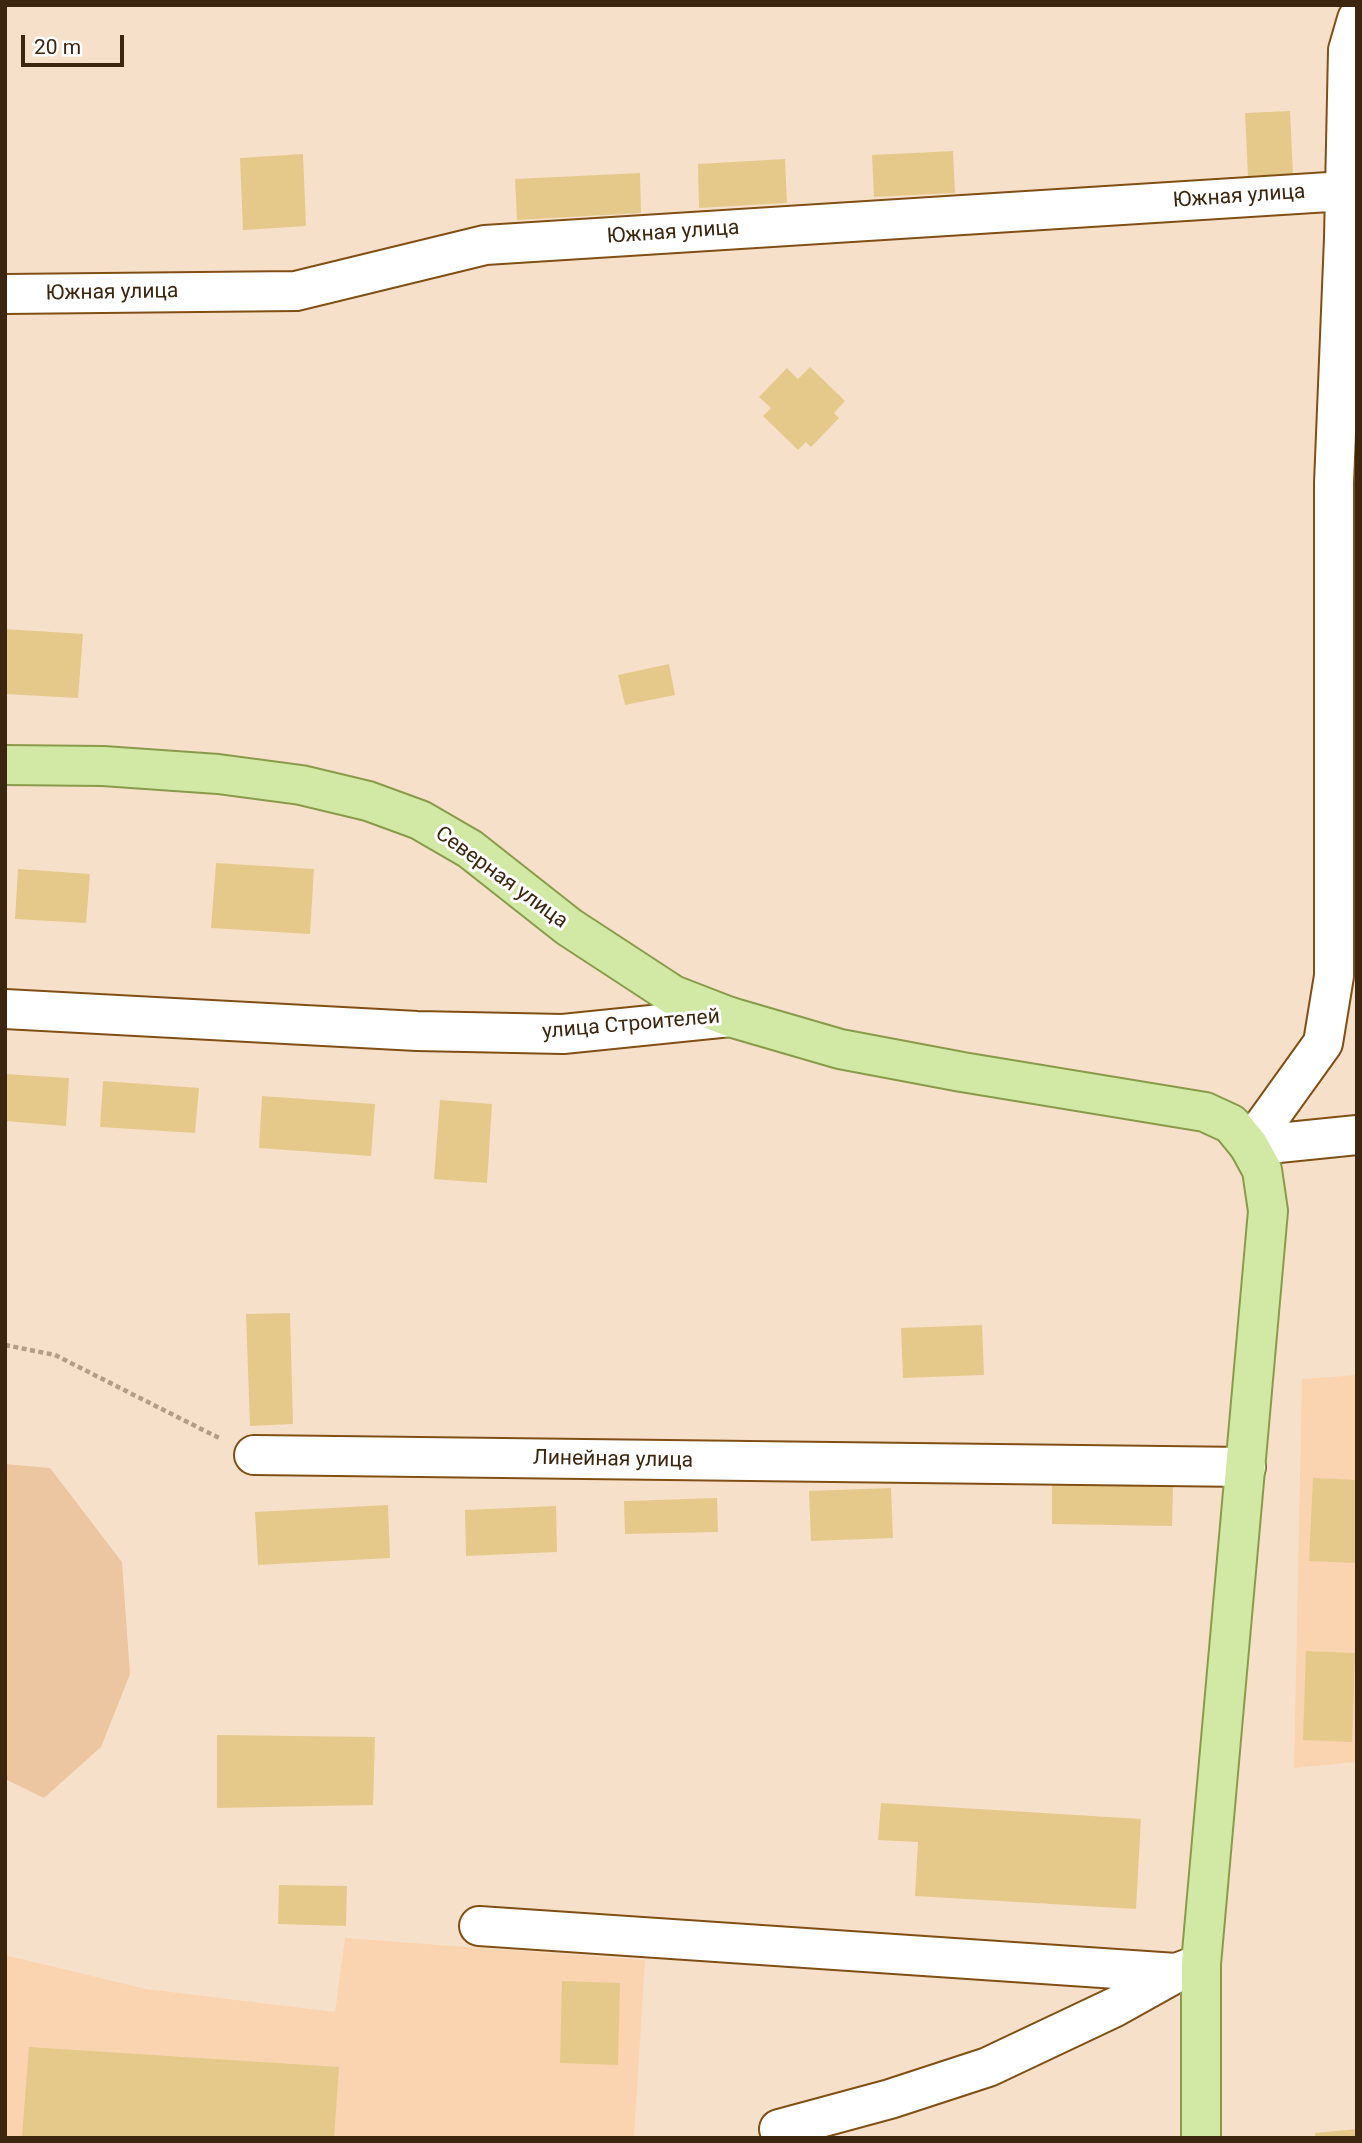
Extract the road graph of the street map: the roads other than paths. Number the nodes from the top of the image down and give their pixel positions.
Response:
1 (1357, 19) edge
2 (1345, 191) junction
3 (1351, 236) edge
4 (5, 294) edge
5 (1345, 482) edge
6 (5, 765) edge
7 (5, 1009) edge
8 (730, 1017) junction
9 (1357, 1135) edge
10 (1256, 1158) junction
11 (254, 1455) road end
12 (1246, 1467) junction
13 (479, 1926) dead end
14 (1189, 1968) junction
15 (779, 2129) dead end
16 (1201, 2138) edge

1 - 2 street
2 - 3 street
2 - 4 street, Южная улица
3 - 5 street
5 - 10 street
6 - 8 main road, Северная улица
7 - 8 street, улица Строителей
8 - 10 main road, улица Строителей
9 - 10 street
10 - 12 main road
11 - 12 street, Линейная улица
12 - 14 main road
13 - 14 street
14 - 15 street
14 - 16 main road

